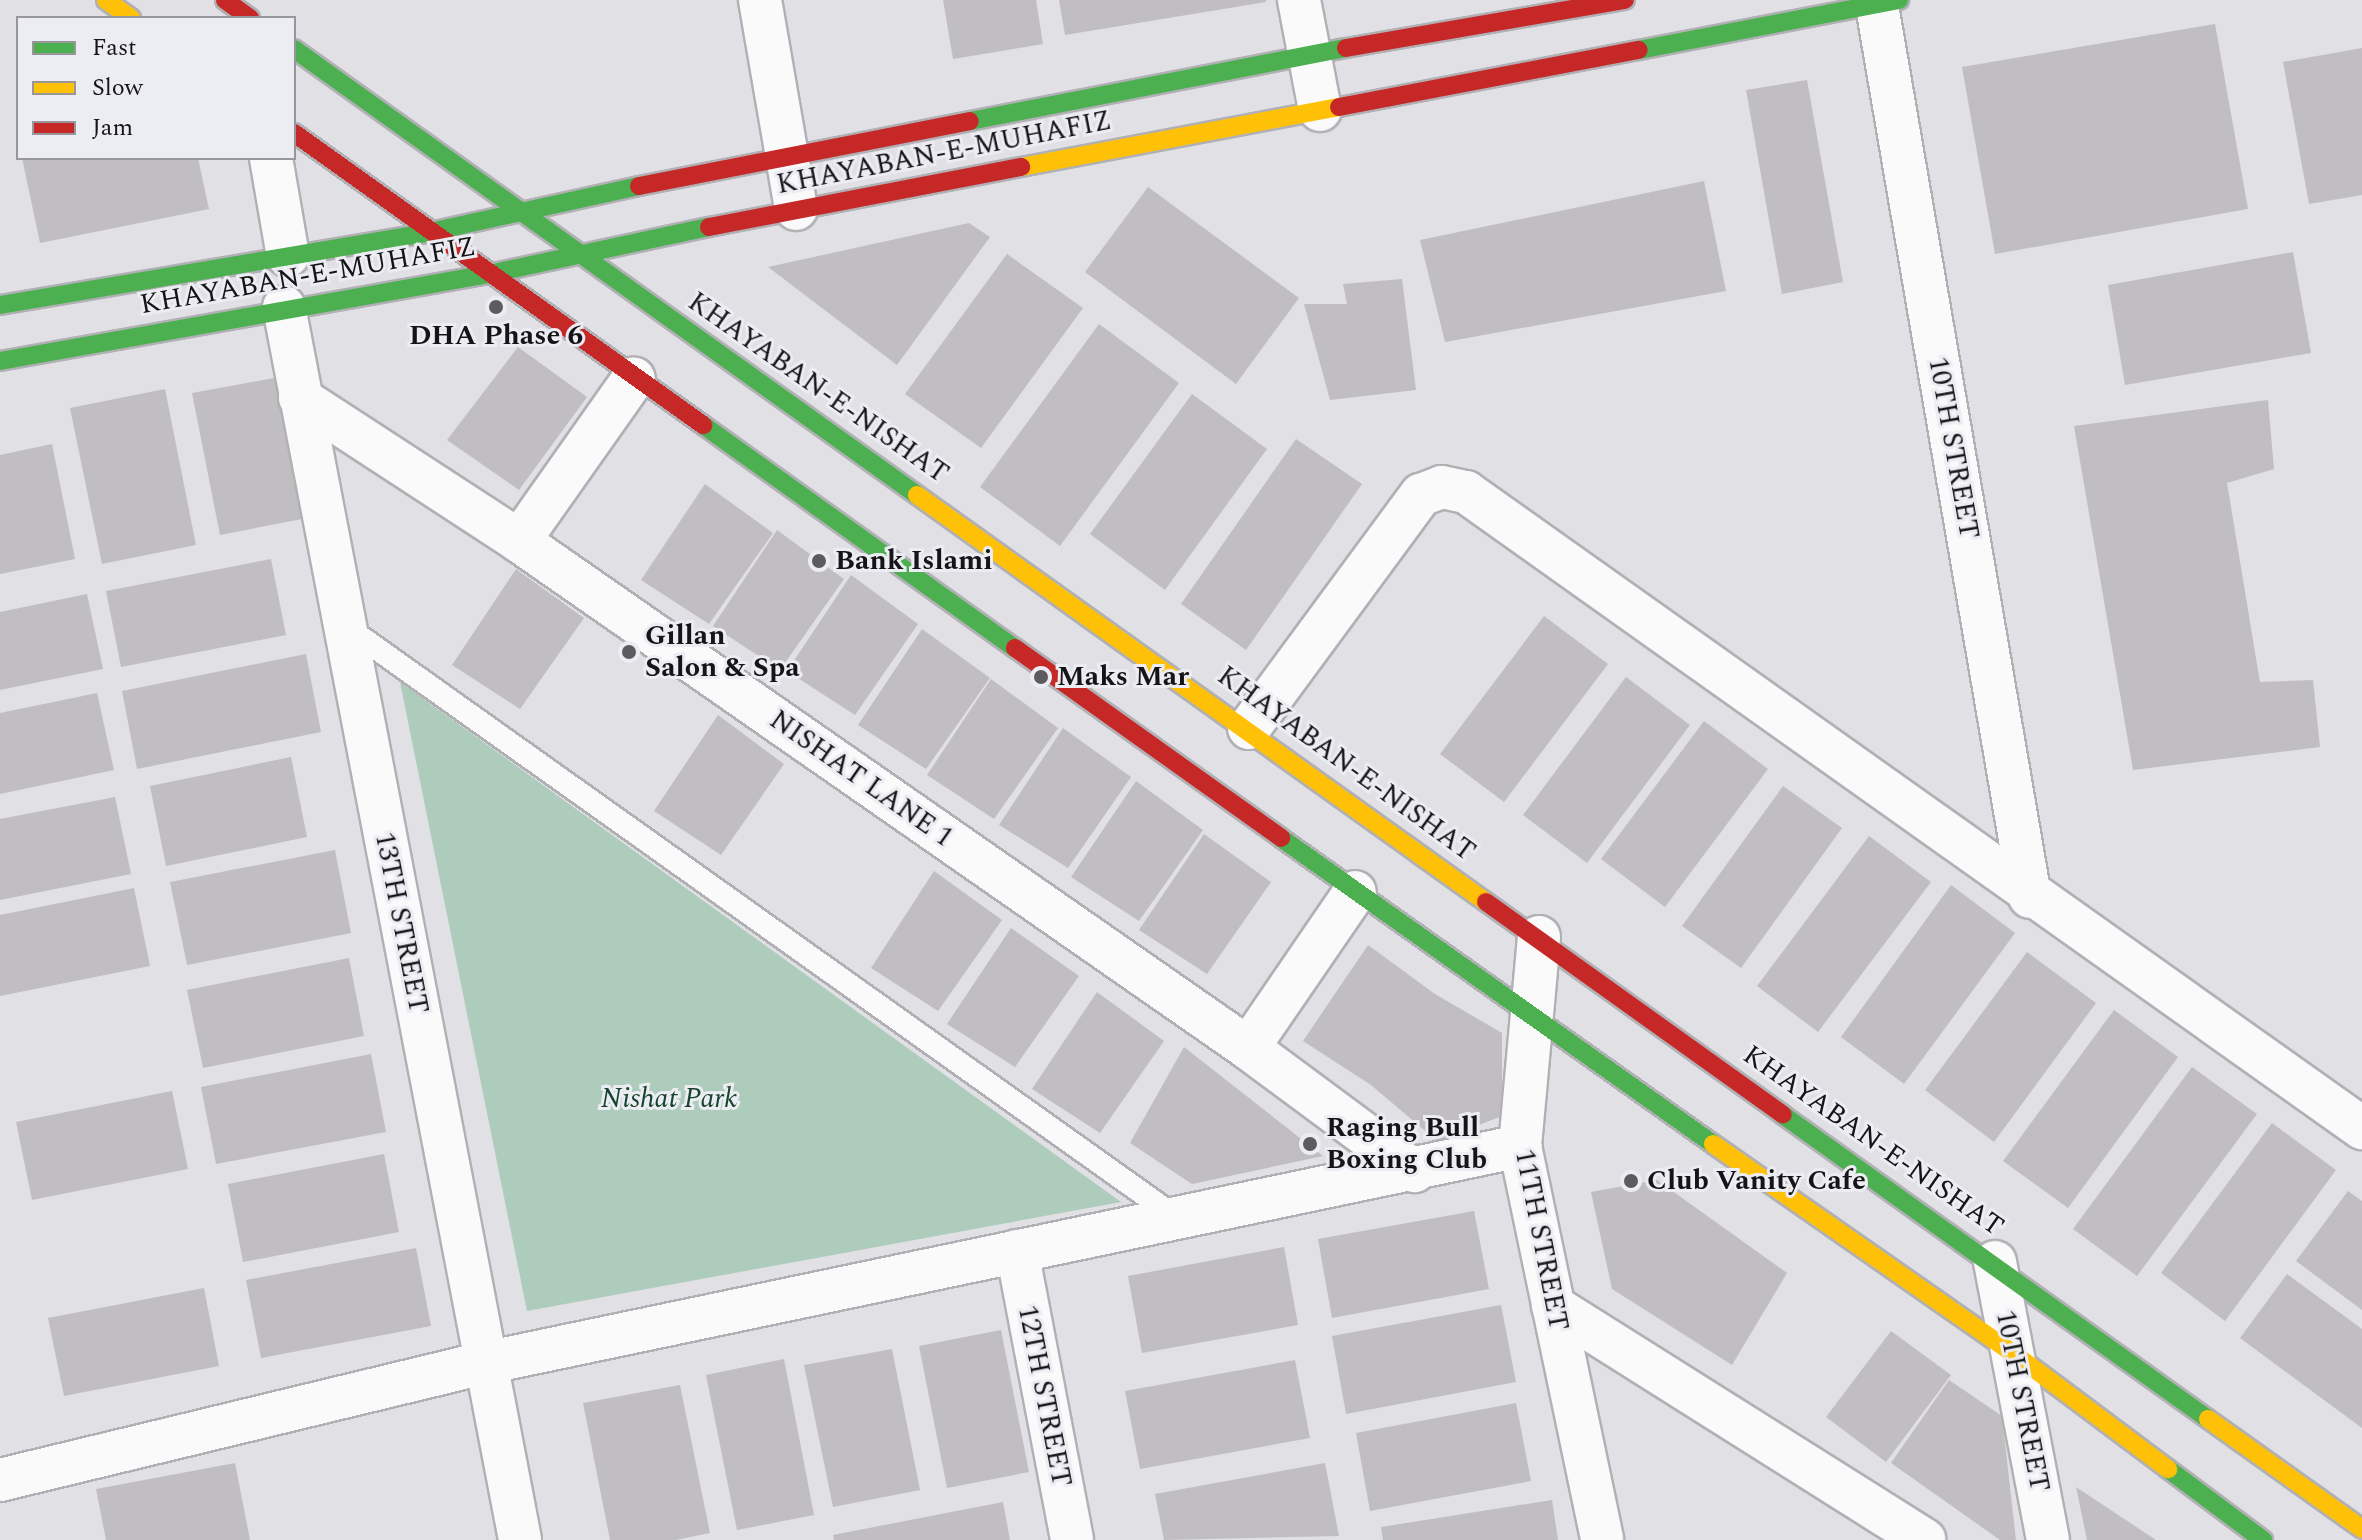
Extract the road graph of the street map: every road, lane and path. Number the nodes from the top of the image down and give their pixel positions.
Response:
1 (106, 0) edge
2 (225, 0) edge
3 (760, 0) edge
4 (1299, 0) edge
5 (1625, 0) edge
6 (1884, 2) edge
7 (128, 16) edge
8 (248, 16) edge
9 (296, 50) edge
10 (1309, 54) junction
11 (1320, 110) junction
12 (296, 134) edge
13 (789, 155) junction
14 (271, 160) edge
15 (796, 209) junction
16 (518, 210) junction
17 (430, 232) junction
18 (577, 252) junction
19 (288, 256) junction
20 (489, 274) junction
21 (0, 305) edge
22 (284, 307) junction
23 (0, 361) edge
24 (634, 378) junction
25 (300, 398) junction
26 (519, 541) junction
27 (344, 625) junction
28 (1249, 728) junction
29 (1355, 892) junction
30 (2030, 897) junction
31 (1539, 937) junction
32 (1529, 1016) junction
33 (1248, 1048) junction
34 (2362, 1128) edge
35 (1520, 1146) junction
36 (1414, 1171) junction
37 (1178, 1219) junction
38 (1017, 1251) junction
39 (1995, 1262) junction
40 (1553, 1306) junction
41 (2013, 1353) junction
42 (485, 1363) junction
43 (0, 1480) edge
44 (2362, 1529) edge
45 (2260, 1539) edge
46 (520, 1540) edge
47 (1072, 1540) edge
48 (1602, 1540) edge
49 (1924, 1540) edge
50 (2048, 1540) edge

1 - 7 street
2 - 8 street
3 - 13 street
4 - 10 street
5 - 10 street, KHAYABAN-E-MUHAFIZ
6 - 11 street, KHAYABAN-E-MUHAFIZ
6 - 30 street, 10TH STREET
9 - 16 street, KHAYABAN-E-NISHAT
10 - 11 street
10 - 13 street, KHAYABAN-E-MUHAFIZ
11 - 15 street, KHAYABAN-E-MUHAFIZ
12 - 17 street
13 - 15 street
13 - 16 street, KHAYABAN-E-MUHAFIZ
14 - 19 street
15 - 18 street, KHAYABAN-E-MUHAFIZ
16 - 17 street, KHAYABAN-E-MUHAFIZ
16 - 18 street, KHAYABAN-E-NISHAT
17 - 19 street, KHAYABAN-E-MUHAFIZ
17 - 20 street
18 - 20 street, KHAYABAN-E-MUHAFIZ
18 - 28 street, KHAYABAN-E-NISHAT
19 - 21 street, KHAYABAN-E-MUHAFIZ
20 - 22 street, KHAYABAN-E-MUHAFIZ
20 - 24 street
22 - 23 street, KHAYABAN-E-MUHAFIZ
22 - 25 street, 13TH STREET
24 - 26 street
24 - 29 street
25 - 26 street, NISHAT LANE 1
25 - 27 street, 13TH STREET
26 - 33 street, NISHAT LANE 1
27 - 37 lane
27 - 42 street, 13TH STREET
28 - 30 street
28 - 31 street, KHAYABAN-E-NISHAT
29 - 32 street
29 - 33 street
30 - 34 street
31 - 32 street, 11TH STREET
31 - 39 street, KHAYABAN-E-NISHAT
32 - 35 street, 11TH STREET
32 - 41 street
33 - 36 street, NISHAT LANE 1
35 - 36 street
35 - 40 street, 11TH STREET
36 - 37 street
37 - 38 street
38 - 42 street
38 - 47 street, 12TH STREET
39 - 41 street, 10TH STREET
39 - 44 street, KHAYABAN-E-NISHAT
40 - 48 street, 11TH STREET
40 - 49 street
41 - 45 street
41 - 50 street, 10TH STREET
42 - 43 street
42 - 46 street, 13TH STREET

